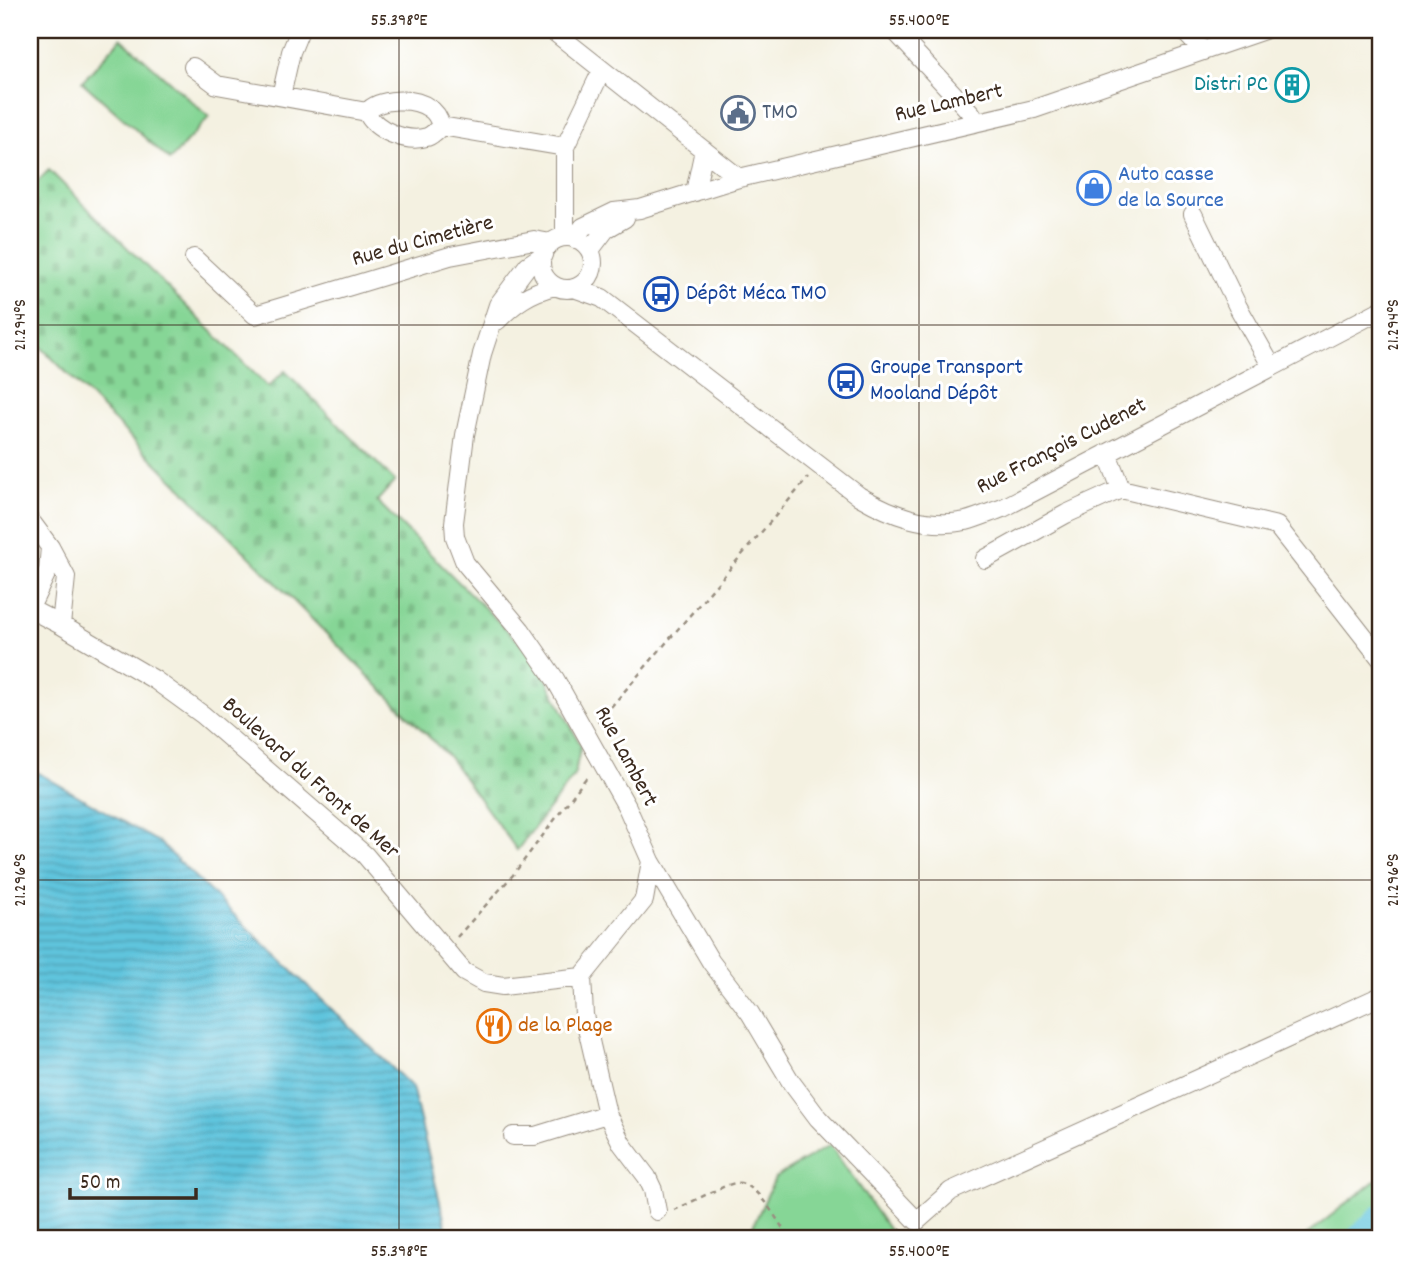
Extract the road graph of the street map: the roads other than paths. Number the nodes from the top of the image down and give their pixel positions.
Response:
1 (300, 30) edge
2 (552, 30) edge
3 (894, 30) edge
4 (1183, 30) edge
5 (1255, 31) edge
6 (1203, 51) junction
7 (193, 67) dead end
8 (602, 70) junction
9 (281, 96) junction
10 (367, 112) junction
11 (975, 123) junction
12 (441, 126) junction
13 (565, 146) junction
14 (704, 150) junction
15 (739, 178) junction
16 (695, 192) junction
17 (640, 209) junction
18 (1193, 214) dead end
19 (559, 244) junction
20 (590, 250) junction
21 (194, 258) dead end
22 (593, 269) junction
23 (555, 286) junction
24 (574, 288) junction
25 (602, 298) junction
26 (1381, 310) edge
27 (492, 326) junction
28 (1272, 367) junction
29 (1107, 453) junction
30 (1121, 489) junction
31 (30, 520) edge
32 (50, 547) junction
33 (985, 558) dead end
34 (30, 608) edge
35 (61, 625) junction
36 (1381, 659) edge
37 (651, 861) junction
38 (582, 977) junction
39 (1381, 996) edge
40 (607, 1114) junction
41 (513, 1136) dead end
42 (657, 1211) road end

1 - 9 street
2 - 8 street
3 - 11 street
4 - 6 street
5 - 6 street, Rue Lambert
6 - 11 street, Rue Lambert
7 - 9 street
8 - 13 street
8 - 14 street
9 - 10 street
10 - 12 street
10 - 12 street
11 - 15 street, Rue Lambert
12 - 13 street
13 - 19 street
14 - 15 street
14 - 16 street
15 - 16 street, Rue Lambert
16 - 17 street, Rue Lambert
17 - 19 street, Rue Lambert
17 - 20 street, Rue Lambert
18 - 28 street
19 - 20 street
19 - 21 street, Rue du Cimetière
19 - 23 street
19 - 27 street, Rue Lambert
20 - 22 street
22 - 24 street
22 - 25 street
23 - 24 street
23 - 27 street, Rue Lambert
24 - 25 street, Rue François Cudenet
25 - 29 street, Rue François Cudenet
26 - 28 street, Rue François Cudenet
27 - 37 street, Rue Lambert
28 - 29 street, Rue François Cudenet
29 - 30 street
30 - 33 street
30 - 36 street
31 - 32 street
32 - 34 street
32 - 35 street
34 - 35 street, Boulevard du Front de Mer
35 - 38 street, Boulevard du Front de Mer
37 - 38 street
37 - 39 street, Rue Lambert
38 - 40 street
40 - 41 street
40 - 42 street

